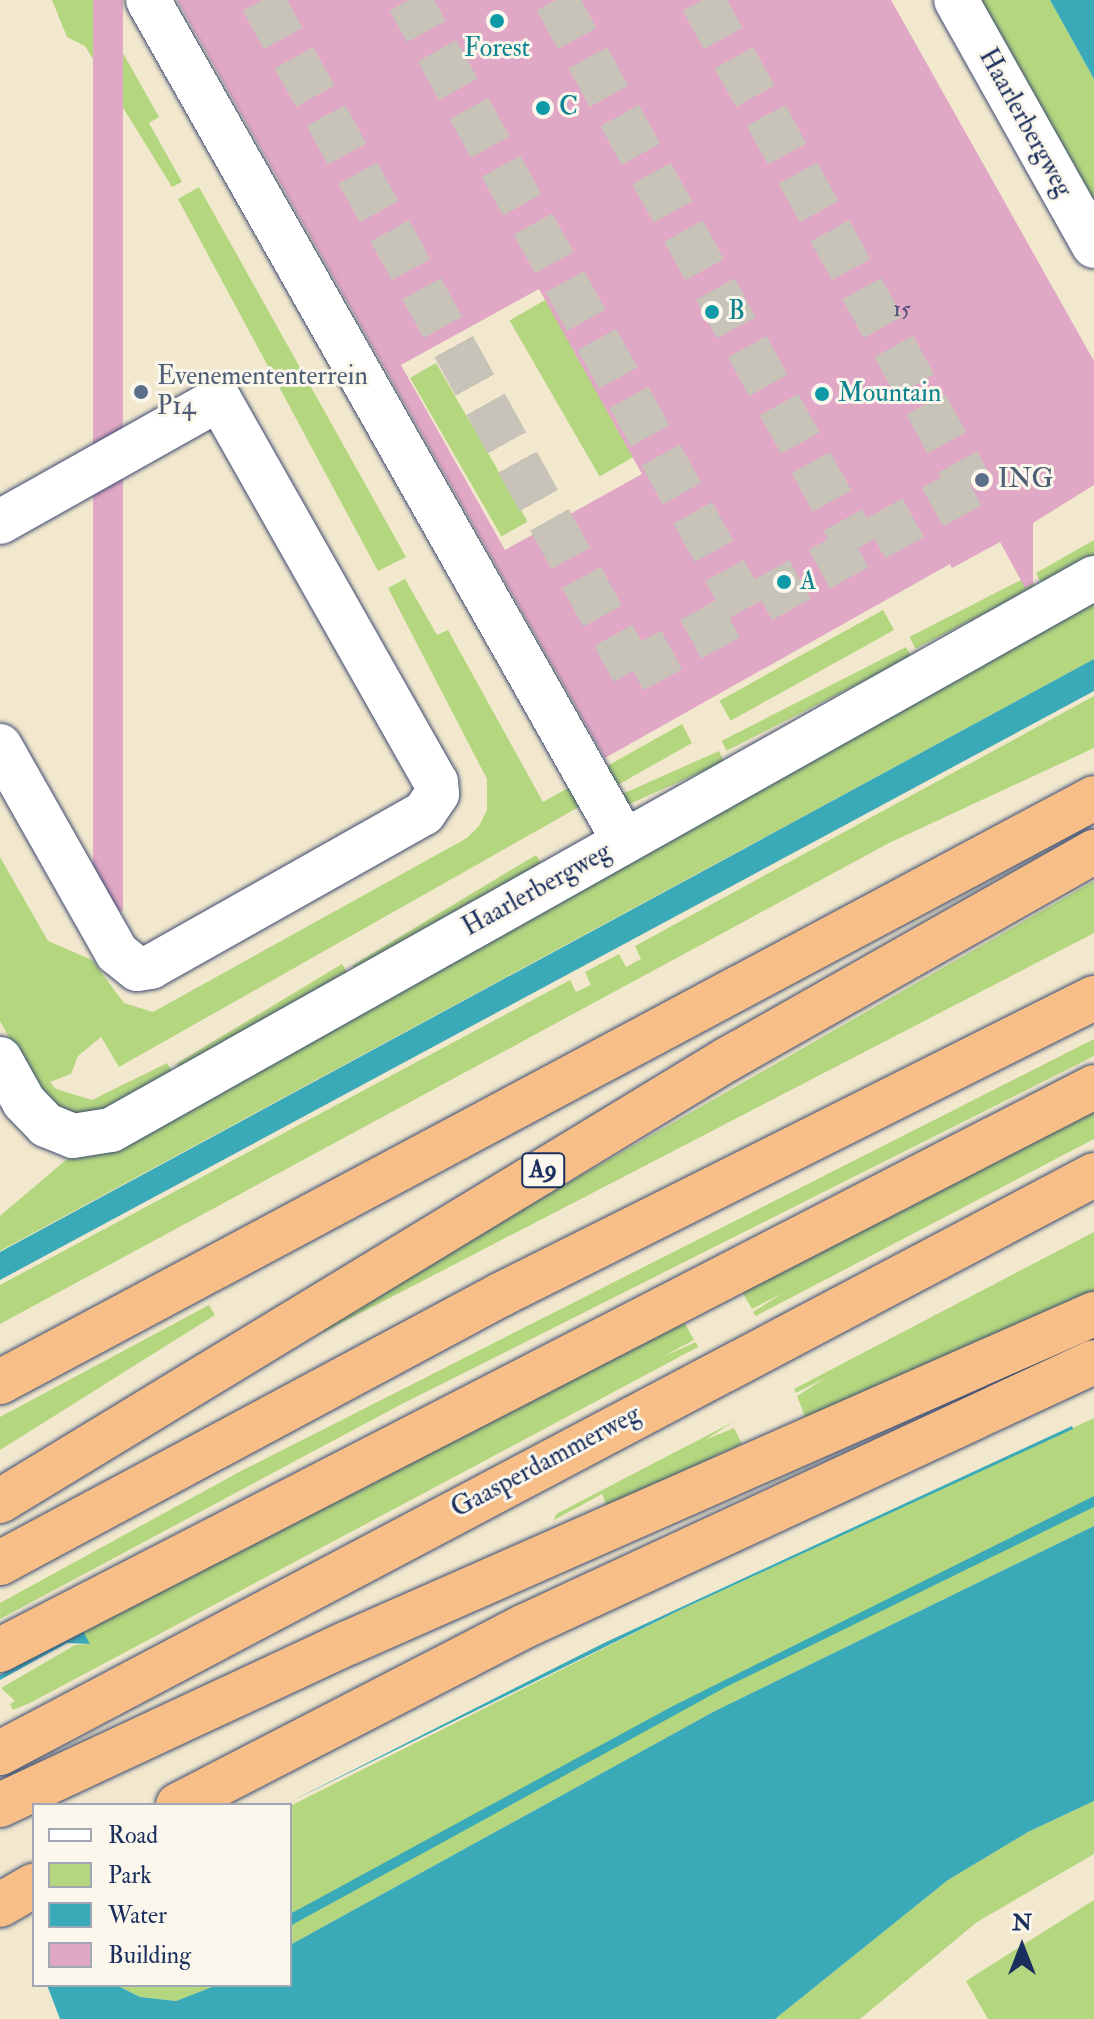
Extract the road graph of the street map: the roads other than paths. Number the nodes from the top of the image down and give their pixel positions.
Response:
1 (148, 0) edge
2 (956, 0) edge
3 (1094, 246) edge
4 (0, 522) edge
5 (1094, 578) edge
6 (0, 746) edge
7 (1094, 798) edge
8 (617, 827) junction
9 (1094, 852) edge
10 (1094, 998) edge
11 (0, 1059) edge
12 (1094, 1087) edge
13 (1094, 1175) edge
14 (1094, 1314) edge
15 (1094, 1362) edge
16 (0, 1382) edge
17 (0, 1501) edge
18 (0, 1563) edge
19 (0, 1650) edge
20 (13, 1746) edge
21 (182, 1803) edge
22 (0, 1805) edge
23 (32, 1886) edge
24 (0, 1905) edge

1 - 8 street
2 - 3 street, Haarlerbergweg
4 - 6 street
5 - 8 street, Haarlerbergweg
7 - 16 highway
8 - 11 street, Haarlerbergweg
9 - 17 highway, A9
10 - 18 highway
12 - 19 highway
13 - 20 highway, Gaasperdammerweg
14 - 22 highway
15 - 21 highway
23 - 24 highway

